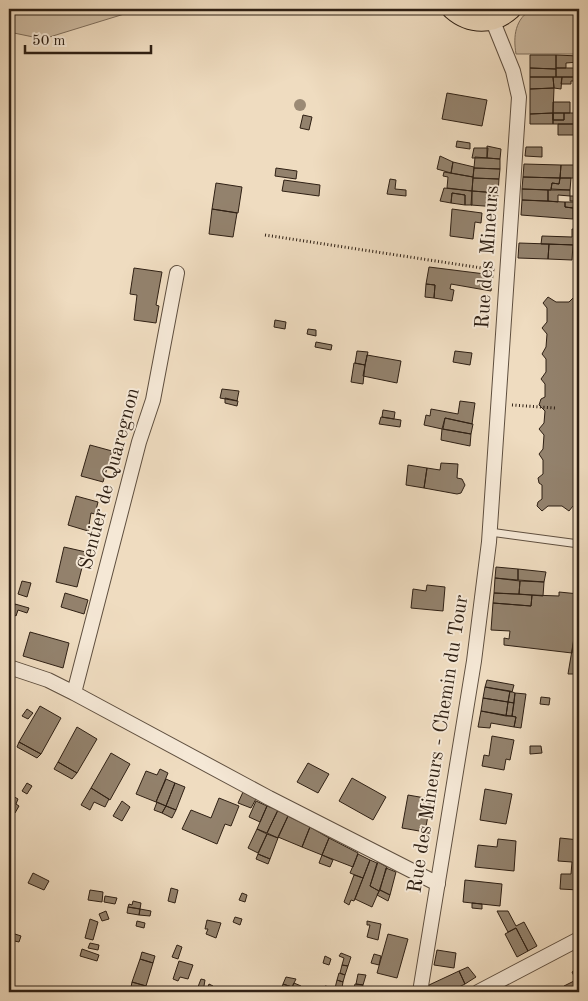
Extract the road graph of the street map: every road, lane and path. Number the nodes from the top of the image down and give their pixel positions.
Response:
1 (453, 9) edge
2 (575, 9) edge
3 (579, 11) edge
4 (501, 14) edge
5 (265, 235) dead end
6 (507, 272) junction
7 (177, 273) dead end
8 (522, 406) dead end
9 (555, 408) dead end
10 (494, 502) joint
11 (490, 532) junction
12 (579, 544) edge
13 (9, 667) edge
14 (74, 693) junction
15 (438, 884) junction
16 (579, 939) edge
17 (420, 992) edge
18 (478, 992) edge

1 - 4 main road
2 - 3 path
4 - 6 street, Rue des Mineurs
5 - 6 path
6 - 10 street, Rue des Mineurs
7 - 14 street, Sentier de Quaregnon
8 - 9 path
10 - 11 street, Rue des Mineurs - Chemin du Tour
11 - 12 lane
11 - 15 street, Rue des Mineurs - Chemin du Tour
13 - 14 street
14 - 15 street
15 - 17 street, Rue des Mineurs - Chemin du Tour
16 - 18 street

